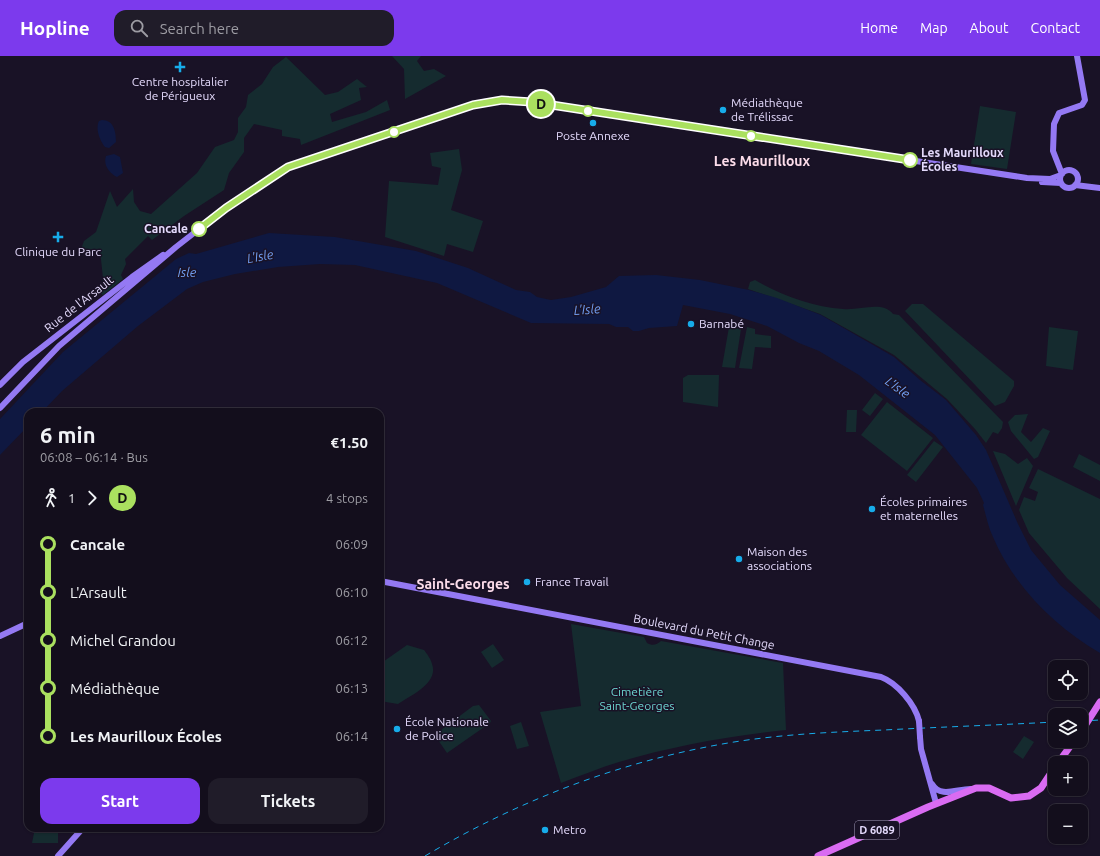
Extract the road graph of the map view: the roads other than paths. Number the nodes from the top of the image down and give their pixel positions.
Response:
1 (1077, 56) edge
2 (1063, 173) junction
3 (1027, 178) junction
4 (1076, 182) junction
5 (1061, 183) junction
6 (1098, 188) edge
7 (176, 247) junction
8 (145, 274) junction
9 (134, 275) junction
10 (139, 280) junction
11 (0, 385) edge
12 (0, 408) edge
13 (384, 582) edge
14 (24, 625) edge
15 (1, 635) edge
16 (1100, 702) edge
17 (1088, 721) edge
18 (928, 775) junction
19 (1048, 776) edge
20 (972, 789) junction
21 (937, 790) junction
22 (936, 804) junction
23 (79, 832) edge
24 (58, 856) edge
25 (818, 856) edge

1 - 2 main road
2 - 3 main road
2 - 4 main road
2 - 5 main road
3 - 5 main road
3 - 7 main road
4 - 5 main road
4 - 6 main road
7 - 8 main road
7 - 9 main road, Rue de l'Arsault
8 - 9 main road
8 - 10 main road
9 - 10 main road
9 - 11 main road, Rue de l'Arsault
10 - 12 main road
13 - 18 main road, Boulevard du Petit Change, bridge
14 - 15 main road
16 - 17 main road
18 - 21 main road
18 - 22 main road, Boulevard du Petit Change
19 - 20 main road, D 6089
20 - 21 main road
20 - 22 main road, D 6089
21 - 22 main road
22 - 25 main road, D 6089
23 - 24 main road

